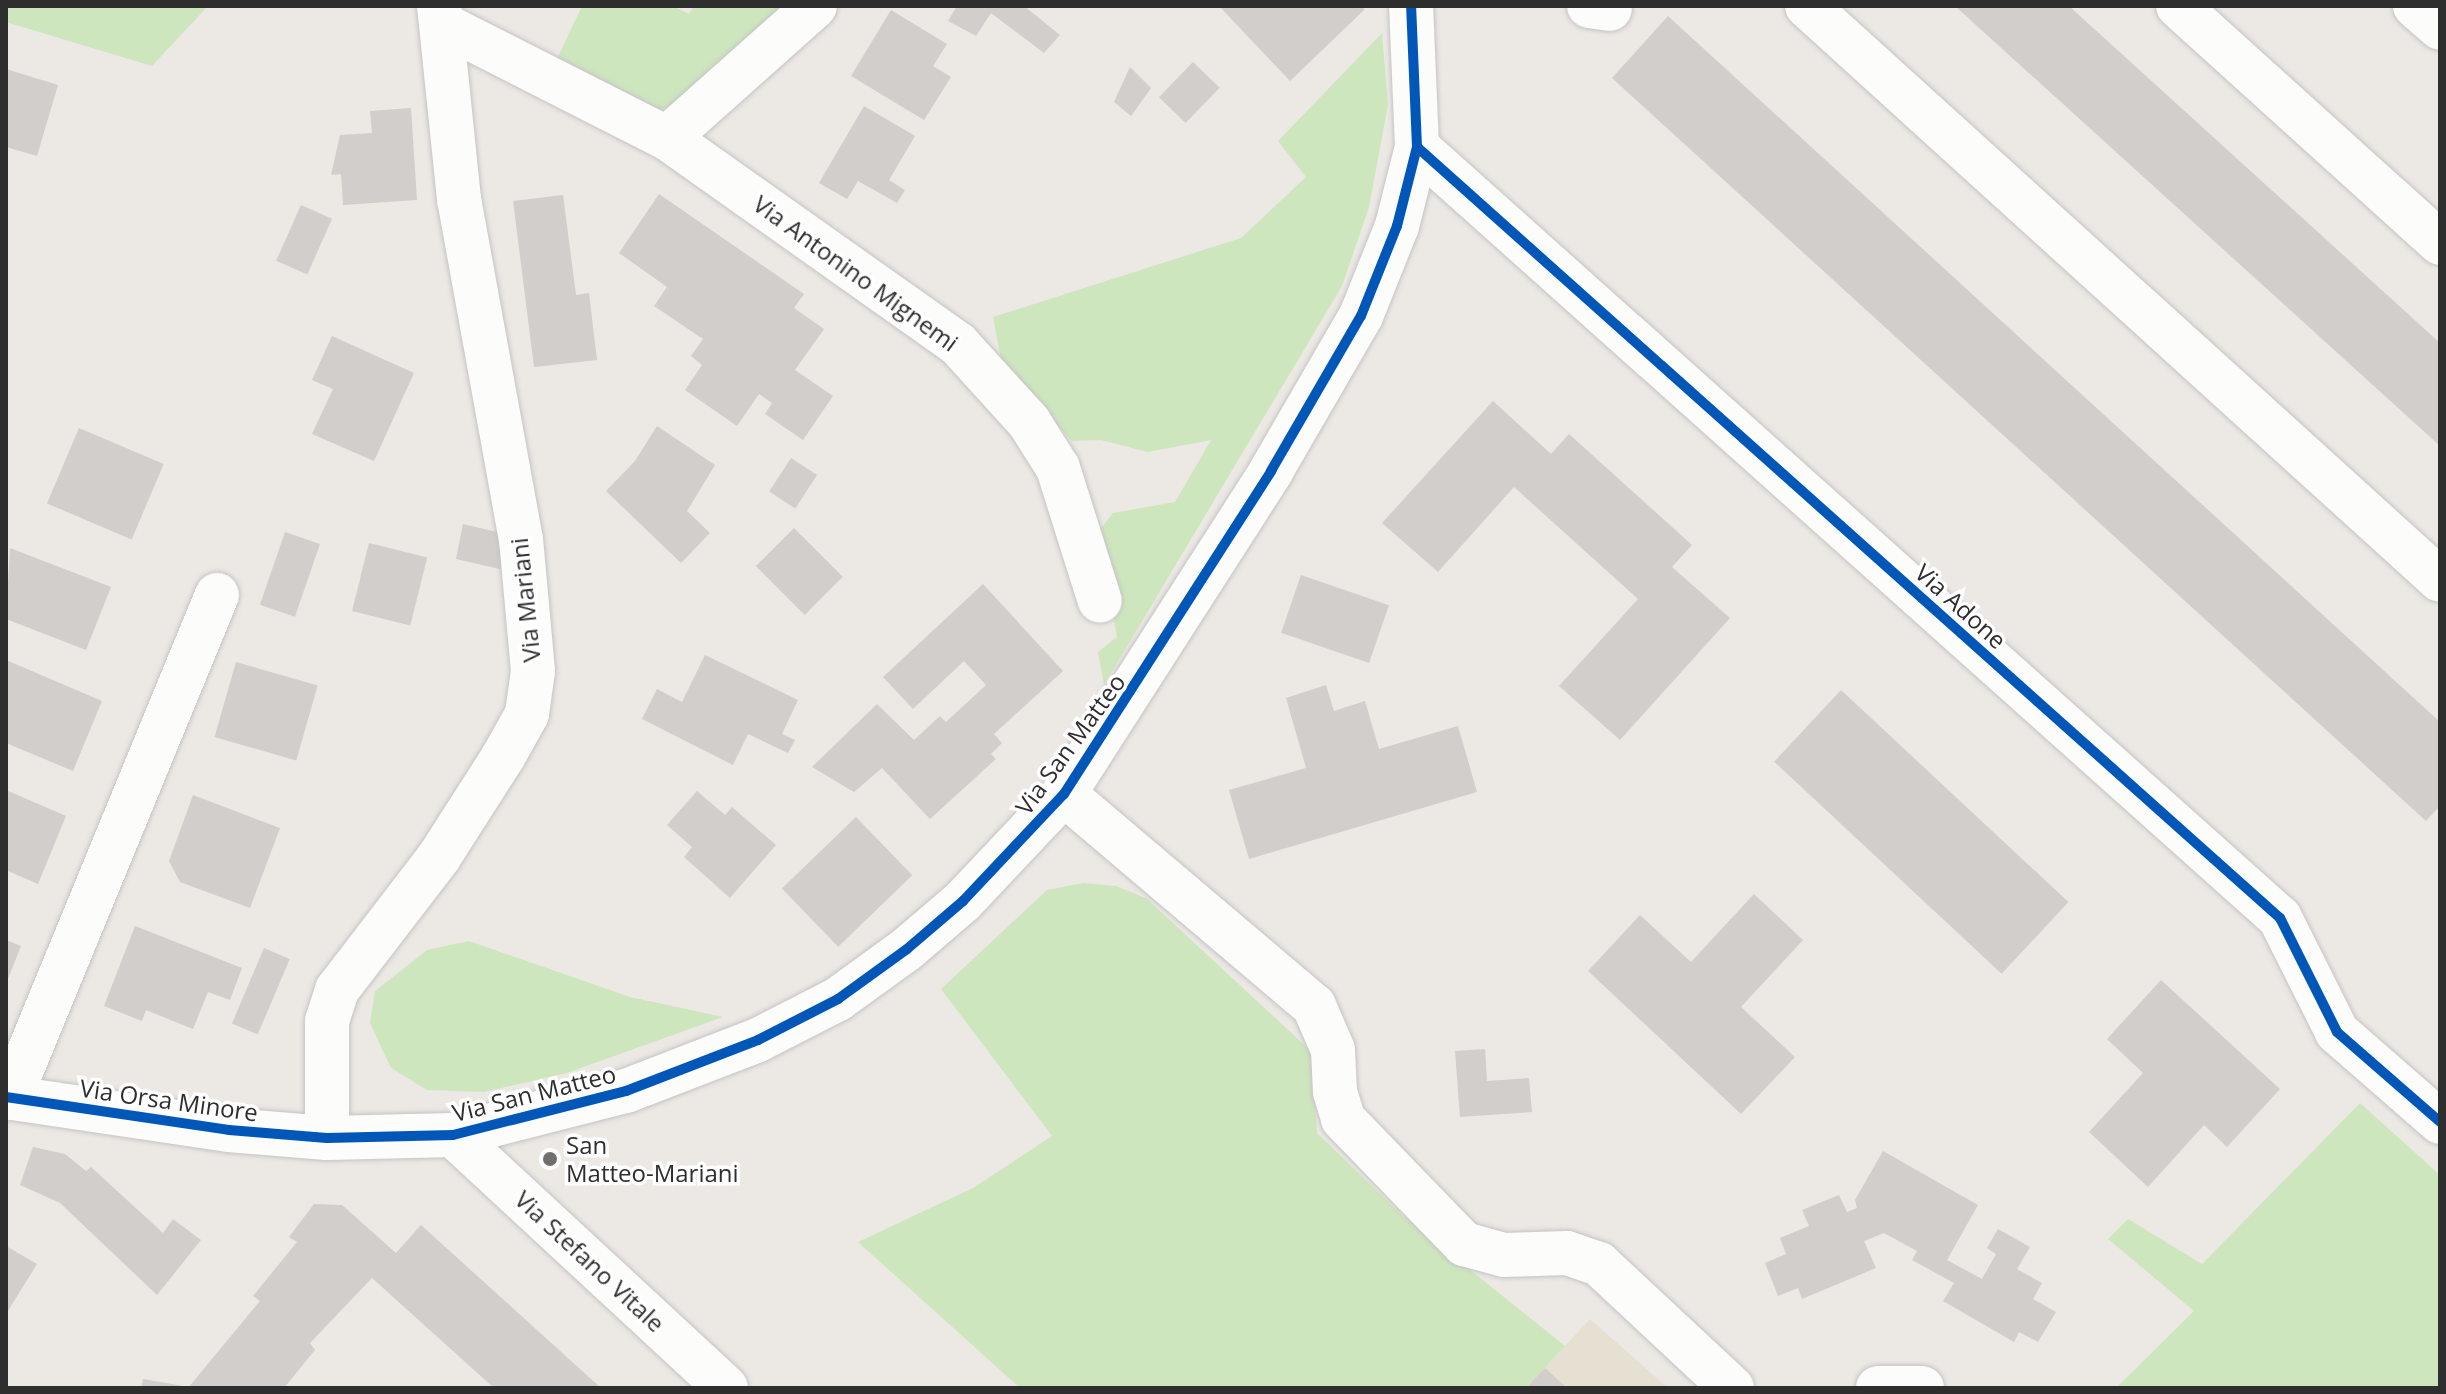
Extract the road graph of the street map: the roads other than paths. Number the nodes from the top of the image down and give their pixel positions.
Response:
1 (815, 6) edge
2 (1411, 6) edge
3 (1807, 6) edge
4 (2178, 6) edge
5 (2415, 6) edge
6 (440, 15) edge
7 (2440, 28) edge
8 (667, 138) junction
9 (1417, 147) junction
10 (2440, 243) edge
11 (2440, 580) edge
12 (217, 595) dead end
13 (1100, 601) dead end
14 (1064, 794) junction
15 (8, 1098) edge
16 (2440, 1122) edge
17 (453, 1135) junction
18 (327, 1138) junction
19 (726, 1388) edge
20 (1732, 1388) edge
21 (1878, 1388) edge
22 (1922, 1388) edge

1 - 8 street
2 - 9 street, Via San Matteo
3 - 11 street
4 - 10 street
5 - 7 street
6 - 8 street, Via Antonino Mignemi
6 - 18 street, Via Mariani
8 - 13 street, Via Antonino Mignemi
9 - 14 street, Via San Matteo
9 - 16 street, Via Adone
12 - 15 street
14 - 17 street, Via San Matteo
14 - 20 street, Via San Matteo
15 - 18 street, Via Orsa Minore
17 - 18 street, Via San Matteo
17 - 19 street, Via Stefano Vitale
21 - 22 street

